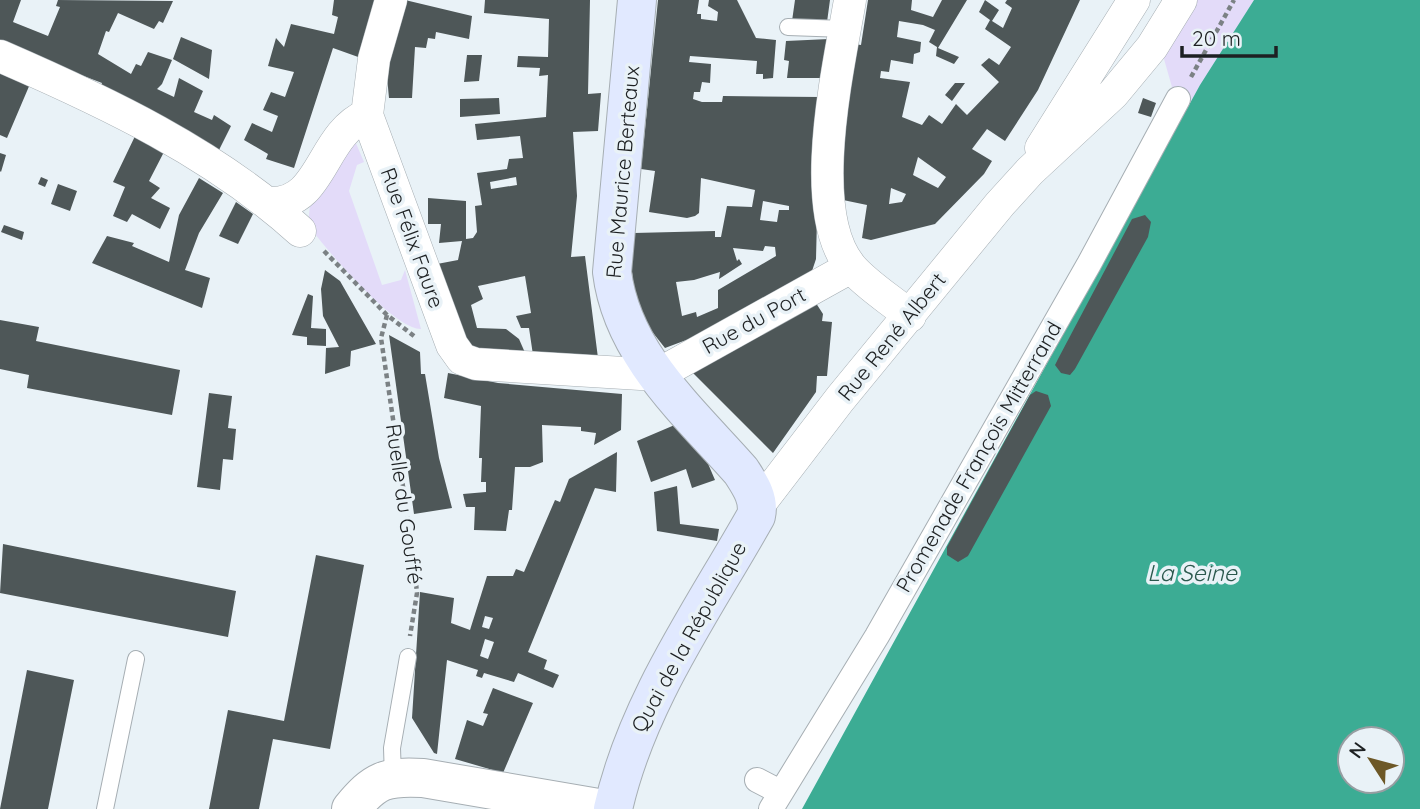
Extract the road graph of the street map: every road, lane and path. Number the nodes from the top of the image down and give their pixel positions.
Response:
1 (391, 0) edge
2 (638, 0) edge
3 (1134, 0) edge
4 (1181, 0) edge
5 (1234, 0) edge
6 (847, 15) edge
7 (788, 27) dead end
8 (0, 56) edge
9 (1196, 68) dead end
10 (1178, 99) dead end
11 (367, 115) junction
12 (1030, 171) junction
13 (270, 203) junction
14 (300, 231) dead end
15 (851, 267) junction
16 (351, 276) dead end
17 (910, 316) junction
18 (657, 375) junction
19 (758, 506) junction
20 (408, 657) joint
21 (136, 659) dead end
22 (393, 777) junction
23 (757, 780) dead end
24 (775, 800) edge
25 (105, 809) edge
26 (351, 809) edge
27 (604, 809) edge
28 (613, 809) edge

1 - 11 street, Rue Félix Faure
2 - 18 main road, Rue Maurice Berteaux
3 - 12 street, Rue René Albert
4 - 12 street, Rue René Albert
5 - 9 path
6 - 7 lane
6 - 15 street
8 - 13 street
10 - 24 street, Promenade François Mitterrand
11 - 13 street
11 - 18 street, Rue Félix Faure
12 - 17 street, Rue René Albert
13 - 14 street
15 - 17 street
15 - 18 street, Rue du Port
16 - 20 path, Ruelle du Gouffé
17 - 19 street, Rue René Albert
18 - 19 main road, Rue Maurice Berteaux
19 - 28 main road, Quai de la République
20 - 22 lane
21 - 25 lane
22 - 26 street
22 - 27 street
23 - 24 street

